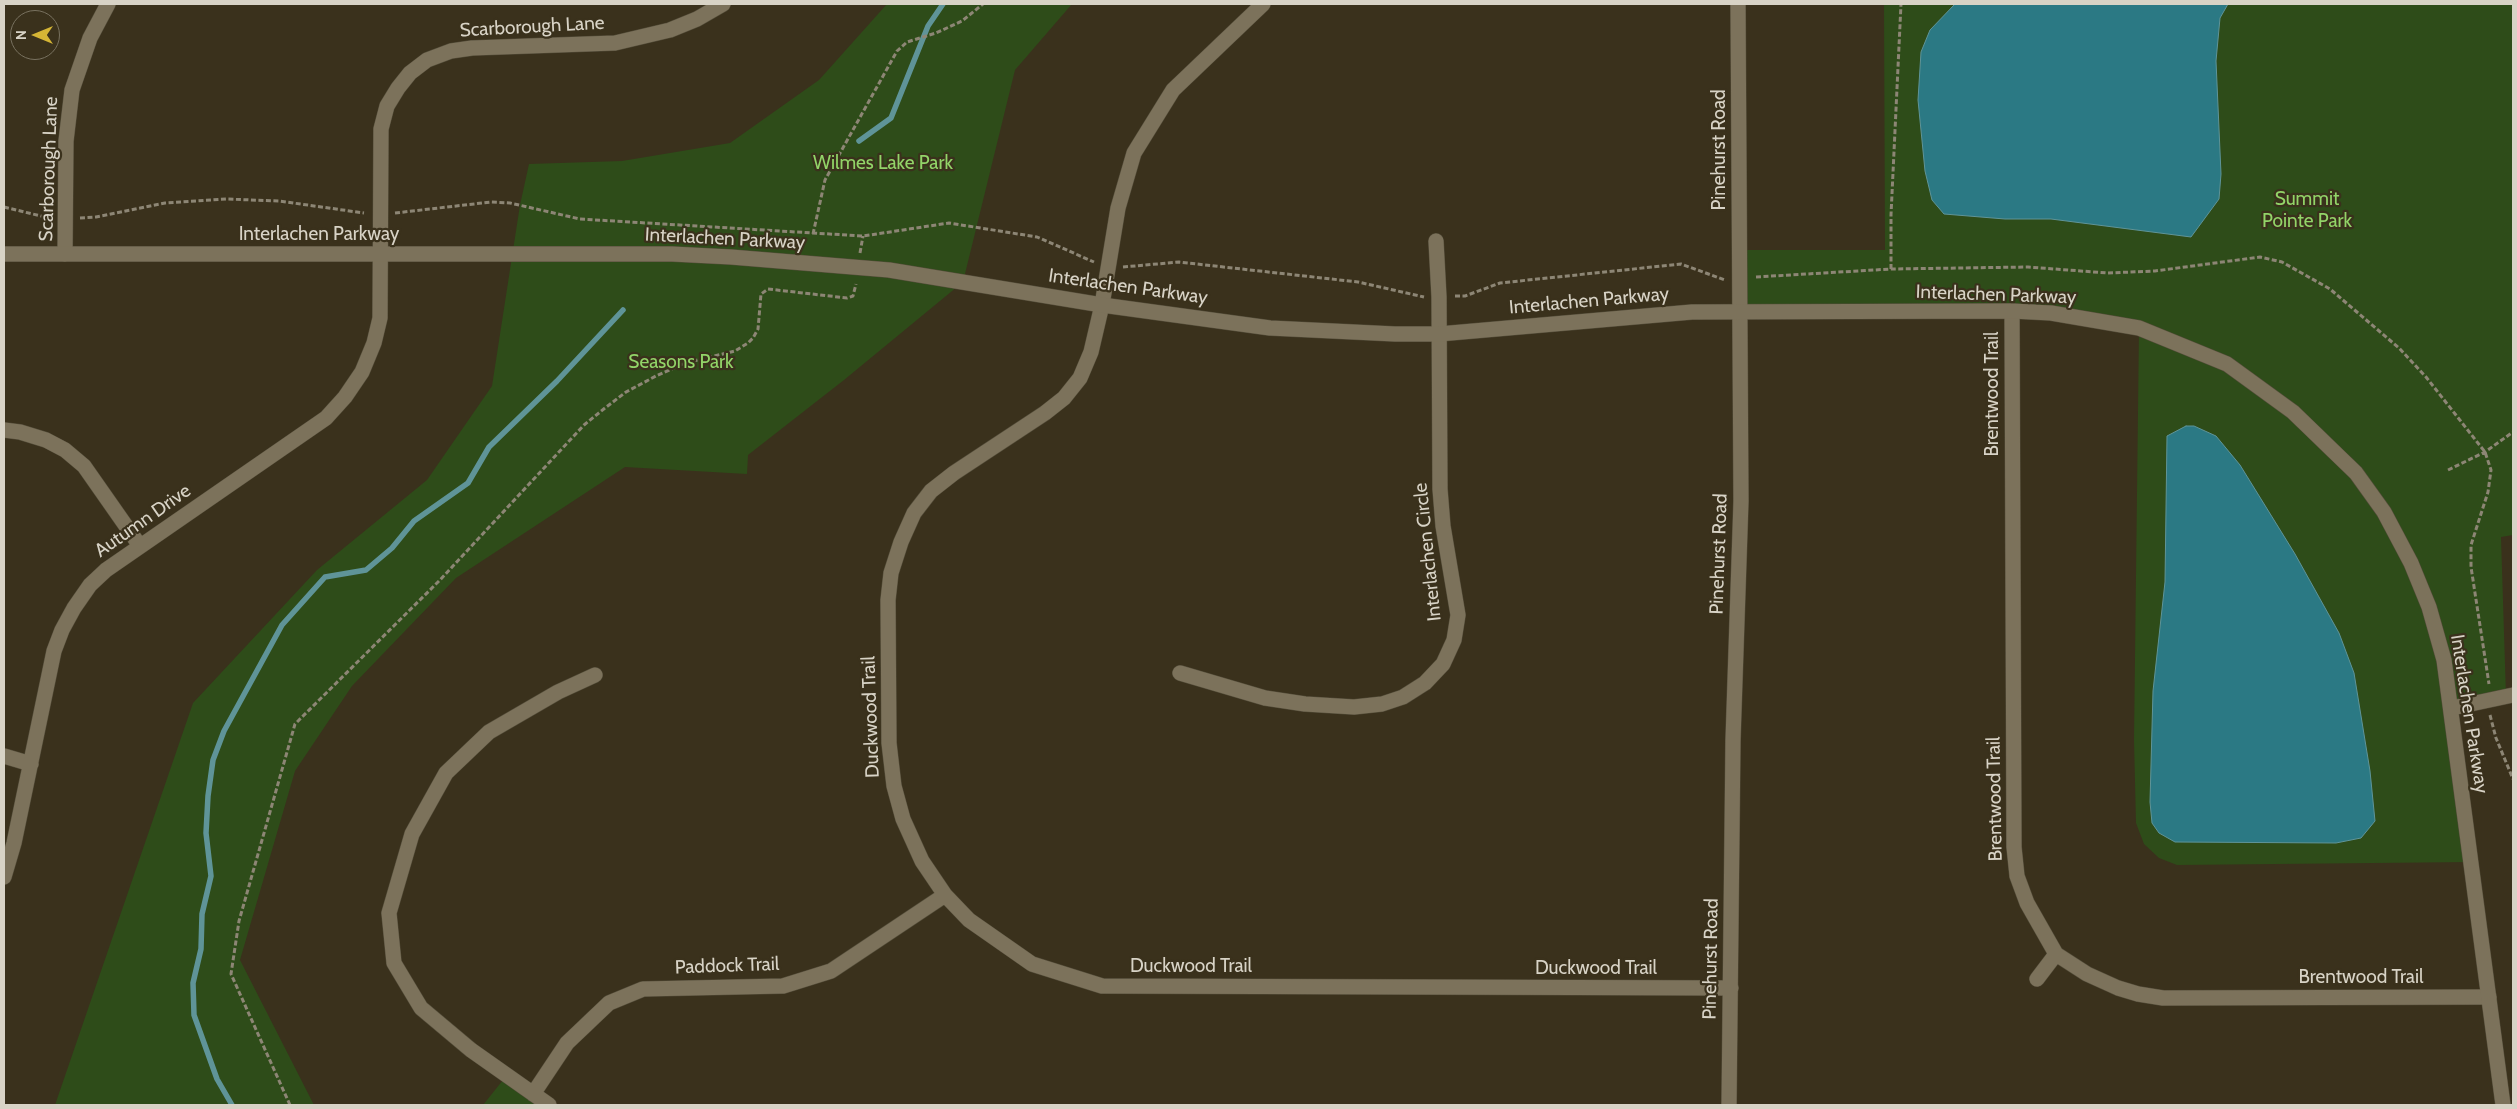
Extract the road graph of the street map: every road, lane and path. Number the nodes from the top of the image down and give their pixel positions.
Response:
1 (108, 4) edge
2 (723, 4) edge
3 (983, 4) edge
4 (1263, 4) edge
5 (1738, 4) edge
6 (1901, 4) edge
7 (4, 207) edge
8 (381, 214) junction
9 (66, 219) junction
10 (813, 234) junction
11 (863, 236) junction
12 (1436, 241) dead end
13 (4, 254) edge
14 (65, 254) junction
15 (381, 254) junction
16 (858, 267) junction
17 (1107, 268) junction
18 (1892, 269) dead end
19 (1757, 277) dead end
20 (1740, 280) junction
21 (1439, 297) junction
22 (1102, 304) junction
23 (2012, 311) junction
24 (1741, 312) junction
25 (1439, 334) junction
26 (4, 430) edge
27 (2513, 432) edge
28 (2448, 470) dead end
29 (140, 546) junction
30 (1180, 672) dead end
31 (595, 675) dead end
32 (2513, 694) edge
33 (2452, 708) junction
34 (2490, 716) dead end
35 (4, 756) edge
36 (31, 764) junction
37 (2513, 779) edge
38 (4, 877) edge
39 (944, 895) junction
40 (2056, 954) junction
41 (2036, 979) dead end
42 (1730, 988) junction
43 (2489, 997) junction
44 (532, 1094) junction
45 (290, 1105) edge
46 (549, 1105) edge
47 (1729, 1105) edge
48 (2503, 1105) edge

1 - 9 street, Scarborough Lane
2 - 8 street, Scarborough Lane
3 - 10 path
4 - 17 street, Duckwood Trail
5 - 20 street, Pinehurst Road
6 - 18 path
7 - 9 path
8 - 9 path
8 - 10 path
8 - 15 street, Scarborough Lane
9 - 14 street, Scarborough Lane
10 - 11 path
11 - 16 path
11 - 17 path
12 - 21 street
13 - 14 street, Interlachen Parkway
14 - 15 street, Interlachen Parkway
15 - 16 street, Interlachen Parkway
15 - 29 street, Autumn Drive
16 - 22 street, Interlachen Parkway
16 - 45 path
17 - 21 path
17 - 22 street, Duckwood Trail
19 - 20 path
20 - 21 path
20 - 24 street, Pinehurst Road
21 - 25 street
22 - 25 street, Interlachen Parkway
22 - 39 street, Duckwood Trail
23 - 24 street, Interlachen Parkway
23 - 33 street, Interlachen Parkway
23 - 40 street, Brentwood Trail
24 - 25 street, Interlachen Parkway
24 - 42 street, Pinehurst Road
25 - 30 street, Interlachen Circle
26 - 29 street
27 - 28 path
29 - 36 street, Autumn Drive
31 - 44 street
32 - 33 street
33 - 43 street, Interlachen Parkway
34 - 37 path
35 - 36 street
36 - 38 street, Autumn Drive
39 - 42 street, Duckwood Trail
39 - 44 street, Paddock Trail
40 - 41 street
40 - 43 street, Brentwood Trail
42 - 47 street, Pinehurst Road
43 - 48 street, Interlachen Parkway
44 - 46 street

